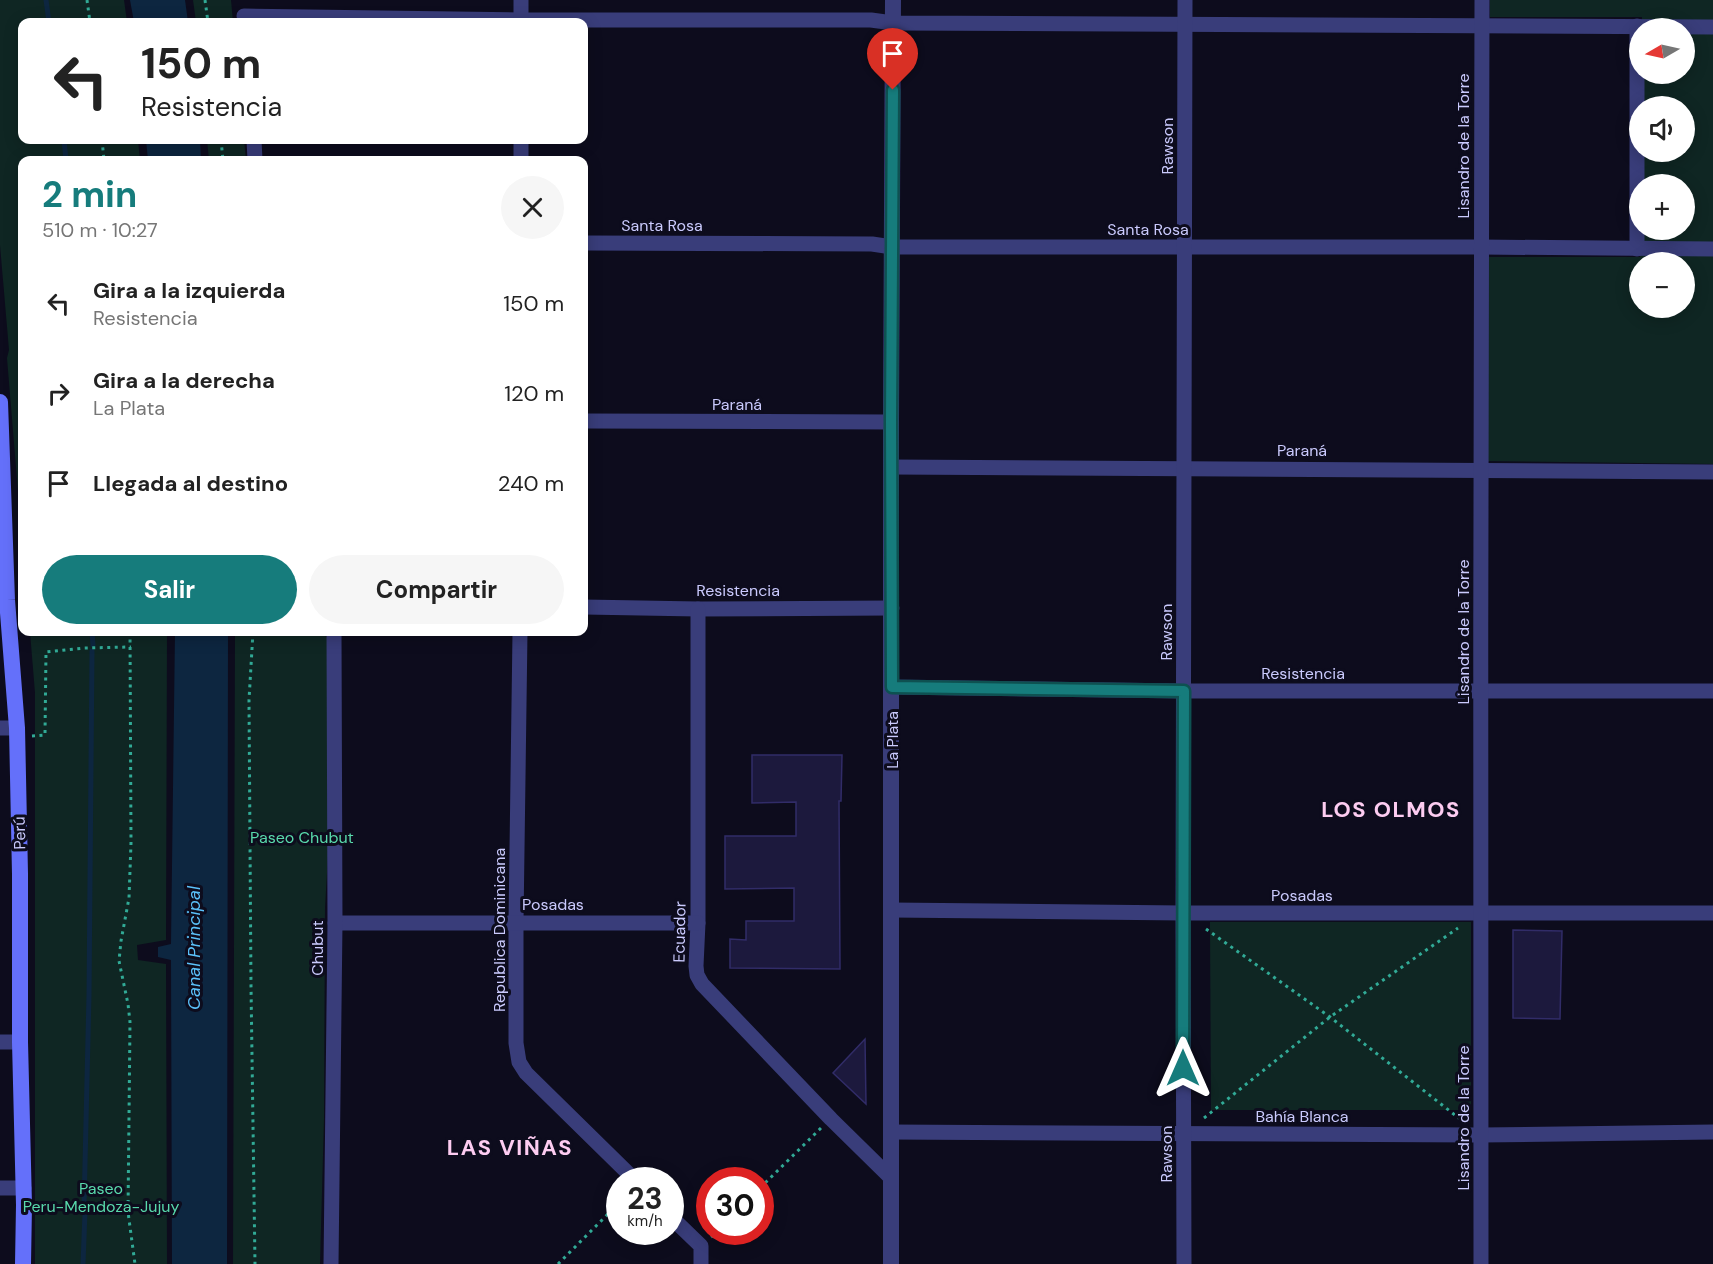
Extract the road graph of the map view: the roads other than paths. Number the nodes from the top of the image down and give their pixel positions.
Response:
1 (242, 0) edge
2 (521, 0) edge
3 (893, 0) edge
4 (1185, 0) edge
5 (1482, 0) edge
6 (244, 18) edge
7 (520, 18) edge
8 (588, 21) edge
9 (893, 23) junction
10 (1185, 24) junction
11 (1482, 25) junction
12 (1629, 26) edge
13 (1695, 27) edge
14 (1713, 27) edge
15 (1637, 84) edge
16 (588, 243) edge
17 (892, 247) junction
18 (1185, 247) junction
19 (1481, 247) junction
20 (1637, 249) junction
21 (1713, 249) edge
22 (0, 402) edge
23 (1, 419) edge
24 (588, 421) edge
25 (891, 422) junction
26 (891, 467) junction
27 (1184, 468) junction
28 (1480, 470) junction
29 (1713, 472) edge
30 (588, 607) edge
31 (892, 608) junction
32 (698, 609) junction
33 (334, 636) edge
34 (520, 636) edge
35 (892, 687) junction
36 (1184, 691) junction
37 (1481, 691) junction
38 (1713, 691) edge
39 (0, 728) edge
40 (17, 732) junction
41 (891, 910) junction
42 (1480, 912) junction
43 (1183, 913) junction
44 (1713, 913) edge
45 (516, 922) junction
46 (698, 923) junction
47 (335, 924) junction
48 (0, 1042) edge
49 (20, 1042) junction
50 (891, 1132) junction
51 (1713, 1132) edge
52 (1184, 1134) junction
53 (1481, 1135) junction
54 (622, 1167) edge
55 (891, 1178) junction
56 (0, 1188) edge
57 (24, 1197) junction
58 (684, 1229) edge
59 (24, 1264) edge
60 (332, 1264) edge
61 (701, 1264) edge
62 (891, 1264) edge
63 (1184, 1264) edge
64 (1480, 1264) edge

1 - 6 street
2 - 7 street
3 - 9 street, La Plata
4 - 10 street, Rawson
5 - 11 street, Lisandro de la Torre
8 - 9 street
9 - 10 street
9 - 17 street, La Plata
10 - 11 street
10 - 18 street, Rawson
11 - 12 street
11 - 19 street, Lisandro de la Torre
13 - 14 street
15 - 20 street
16 - 17 street, Santa Rosa
17 - 18 street, Santa Rosa
17 - 25 street, La Plata
18 - 19 street, Santa Rosa
18 - 27 street, Rawson
19 - 20 street, Santa Rosa
19 - 28 street, Lisandro de la Torre
20 - 21 street, Santa Rosa
22 - 23 main road, Perú
23 - 40 main road, Perú
24 - 25 street, Paraná
25 - 26 street, La Plata
26 - 27 street, Paraná
26 - 31 street, La Plata
27 - 28 street, Paraná
27 - 36 street, Rawson
28 - 29 street, Paraná
28 - 37 street, Lisandro de la Torre
30 - 32 street, Resistencia
31 - 32 street, Resistencia
31 - 35 street, La Plata
32 - 46 street, Ecuador
33 - 47 street, Chubut
34 - 45 street, Republica Dominicana
35 - 36 street, Resistencia
35 - 41 street, La Plata
36 - 37 street, Resistencia
36 - 43 street, Rawson
37 - 38 street, Resistencia
37 - 42 street, Lisandro de la Torre
39 - 40 street
40 - 49 main road, Perú
41 - 43 street, Posadas
41 - 50 street, La Plata
42 - 43 street, Posadas
42 - 44 street, Posadas
42 - 53 street, Lisandro de la Torre
43 - 52 street, Rawson
45 - 46 street, Posadas
45 - 47 street, Posadas
45 - 54 street, Republica Dominicana
46 - 55 street, Ecuador
47 - 60 street, Chubut
48 - 49 street
49 - 57 main road, Perú
50 - 52 street, Bahía Blanca
50 - 55 street, La Plata
51 - 53 street, Bahía Blanca
52 - 53 street, Bahía Blanca
52 - 63 street, Rawson
53 - 64 street, Lisandro de la Torre
55 - 62 street, La Plata
56 - 57 street
57 - 59 main road, Perú
58 - 61 street

